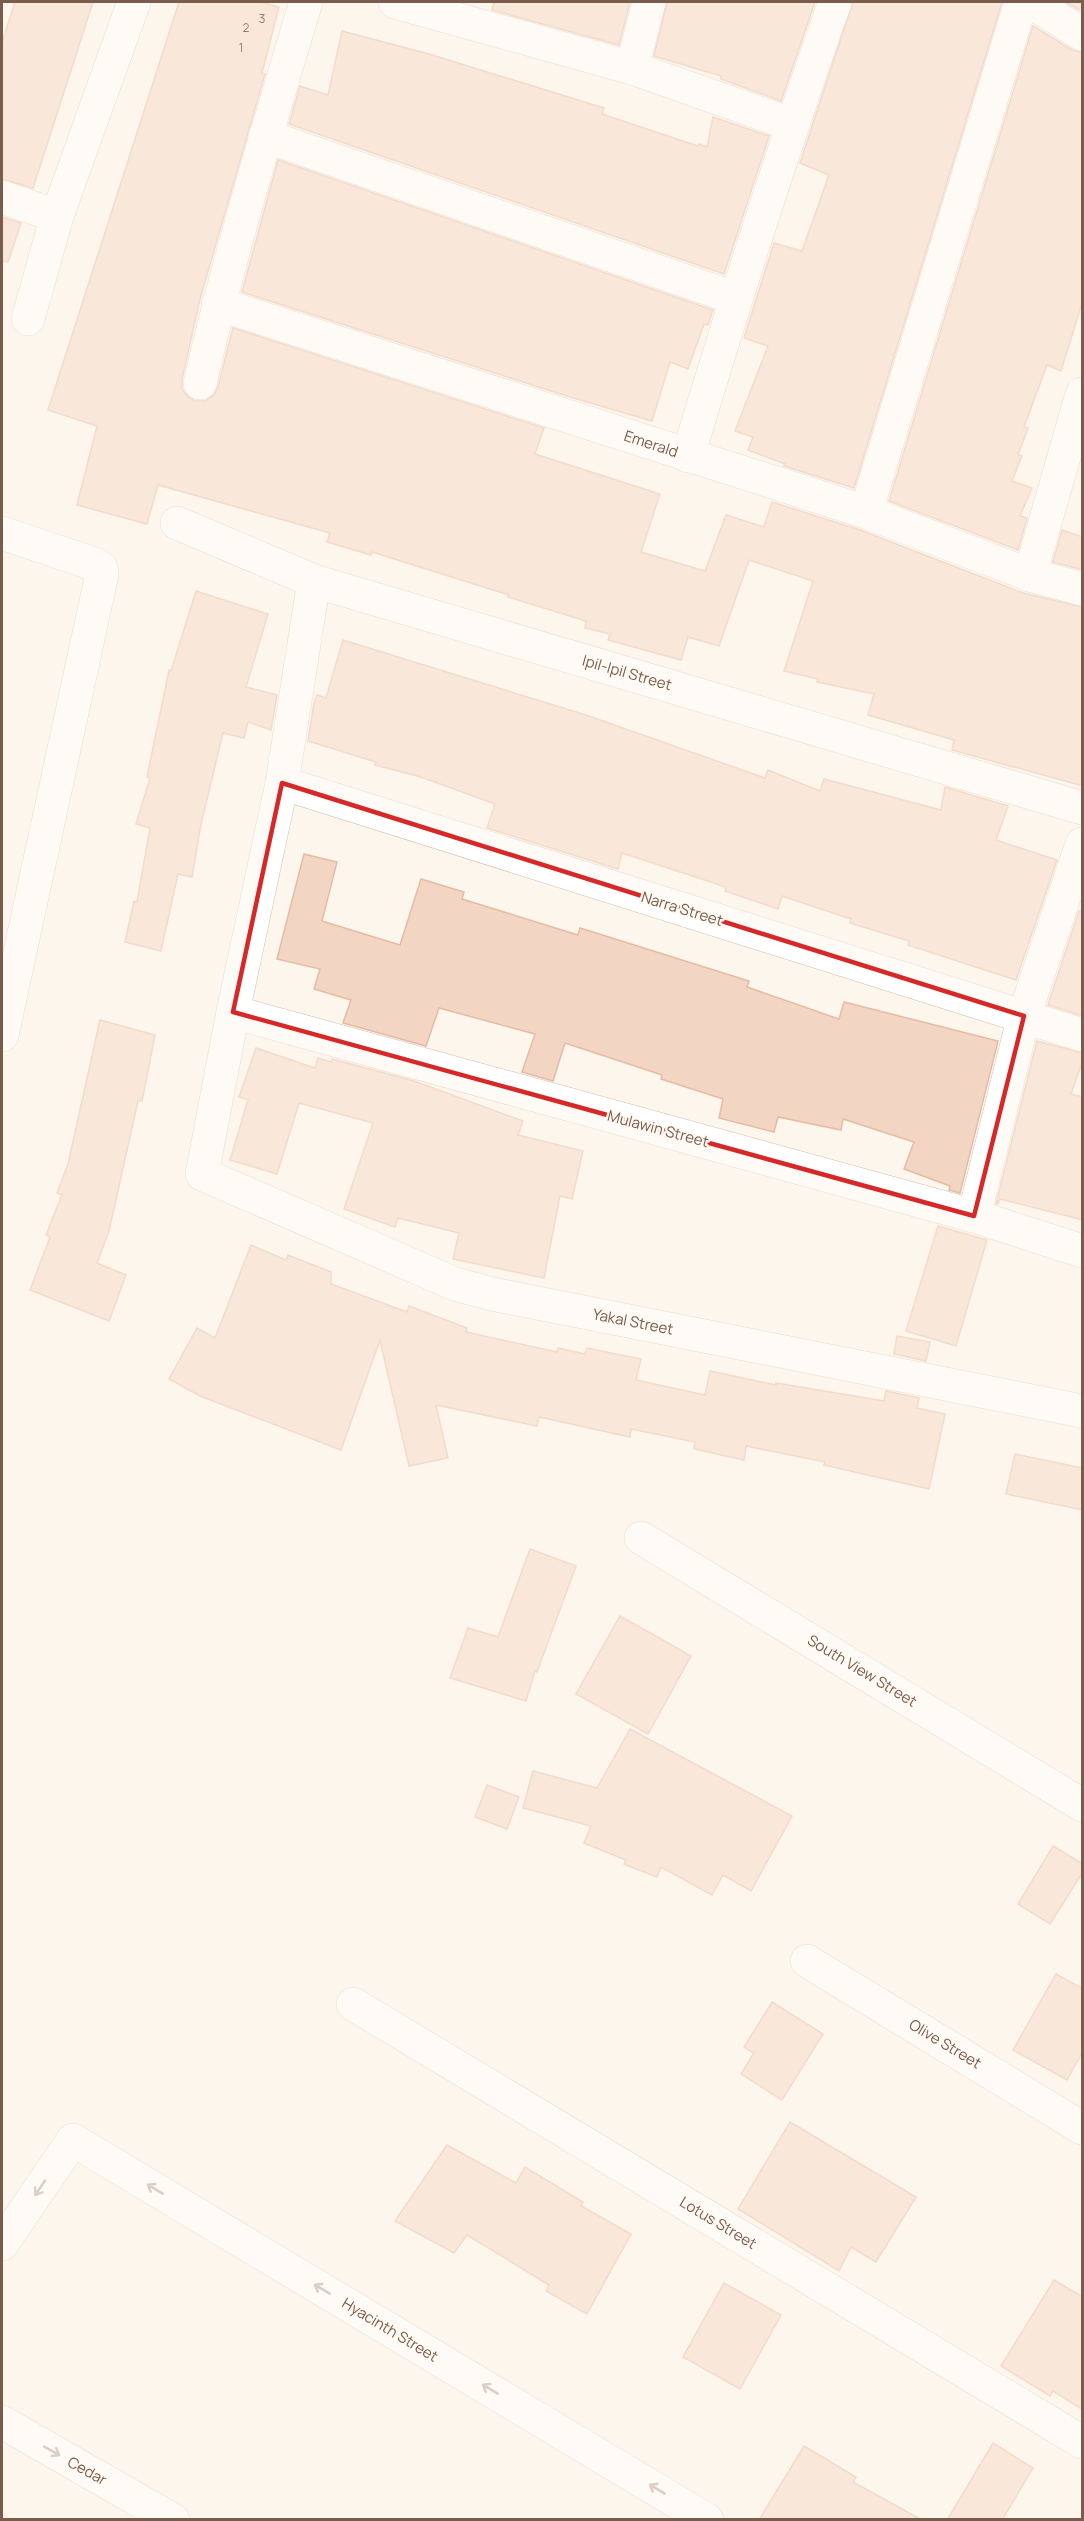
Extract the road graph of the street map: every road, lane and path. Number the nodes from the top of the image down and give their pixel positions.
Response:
1 (134, 2) edge
2 (306, 2) edge
3 (394, 2) edge
4 (649, 2) edge
5 (835, 2) edge
6 (1021, 2) edge
7 (1031, 2) edge
8 (1083, 34) edge
9 (632, 68) junction
10 (791, 124) junction
11 (265, 136) junction
12 (2, 197) edge
13 (57, 216) junction
14 (735, 298) junction
15 (219, 304) junction
16 (28, 319) dead end
17 (200, 383) dead end
18 (1083, 394) edge
19 (688, 456) junction
20 (866, 512) junction
21 (177, 523) dead end
22 (2, 533) edge
23 (1030, 575) junction
24 (314, 581) junction
25 (1083, 589) edge
26 (282, 783) junction
27 (1083, 808) edge
28 (1083, 844) edge
29 (233, 1012) junction
30 (1024, 1016) junction
31 (2, 1035) edge
32 (1083, 1035) edge
33 (975, 1216) junction
34 (1083, 1251) edge
35 (1083, 1411) edge
36 (641, 1538) dead end
37 (1083, 1805) edge
38 (807, 1961) dead end
39 (353, 2004) dead end
40 (1083, 2128) edge
41 (2, 2244) edge
42 (2, 2422) edge
43 (1083, 2442) edge
44 (173, 2520) edge
45 (707, 2520) edge

1 - 13 street
2 - 11 street
3 - 9 street
4 - 9 street
5 - 10 street
6 - 20 street
7 - 8 street
9 - 10 street
10 - 14 street
11 - 14 street
11 - 15 street
12 - 13 street
13 - 16 street
14 - 19 street
15 - 17 street
15 - 19 street, Emerald
18 - 23 street
19 - 20 street, Emerald
20 - 23 street, Emerald
21 - 24 street, Ipil-Ipil Street
22 - 31 street
23 - 25 street, Emerald
24 - 26 street
24 - 27 street, Ipil-Ipil Street
26 - 29 street
26 - 30 street, Narra Street
28 - 30 street
29 - 33 street, Mulawin Street
29 - 35 street, Yakal Street
30 - 32 street, Narra Street
30 - 33 street
33 - 34 street, Mulawin Street
36 - 37 street, South View Street
38 - 40 street, Olive Street
39 - 43 street, Lotus Street
45 -> 41 street, Hyacinth Street
42 -> 44 street, Cedar

